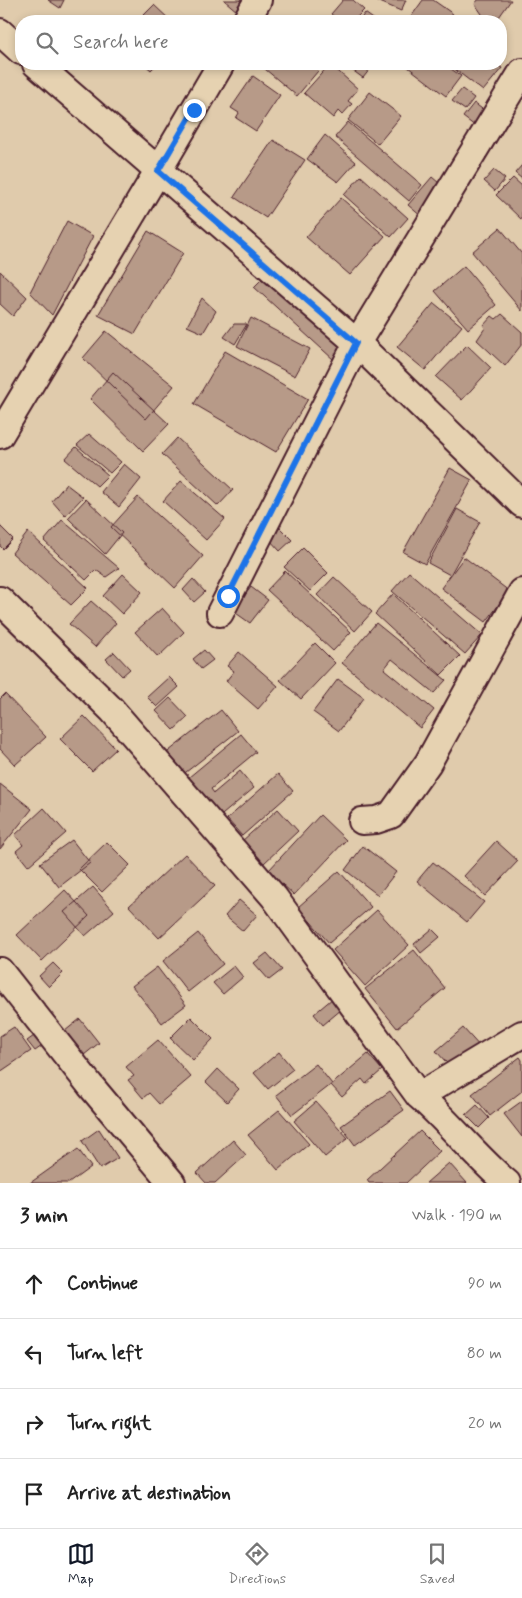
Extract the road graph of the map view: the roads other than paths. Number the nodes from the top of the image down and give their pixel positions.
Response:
1 (258, 0) edge
2 (249, 15) edge
3 (0, 32) edge
4 (15, 46) edge
5 (43, 70) edge
6 (217, 70) edge
7 (522, 72) edge
8 (158, 171) junction
9 (356, 343) junction
10 (0, 435) edge
11 (522, 504) edge
12 (522, 592) edge
13 (0, 600) edge
14 (220, 613) dead end
15 (362, 821) dead end
16 (0, 971) edge
17 (522, 1034) edge
18 (419, 1096) junction
19 (172, 1183) edge
20 (507, 1183) edge

1 - 2 street
3 - 4 street
5 - 8 street
6 - 8 street
7 - 9 street
8 - 9 street
8 - 10 street
9 - 11 street
9 - 14 street
12 - 15 street
13 - 18 street
16 - 19 street
17 - 18 street
18 - 20 street

